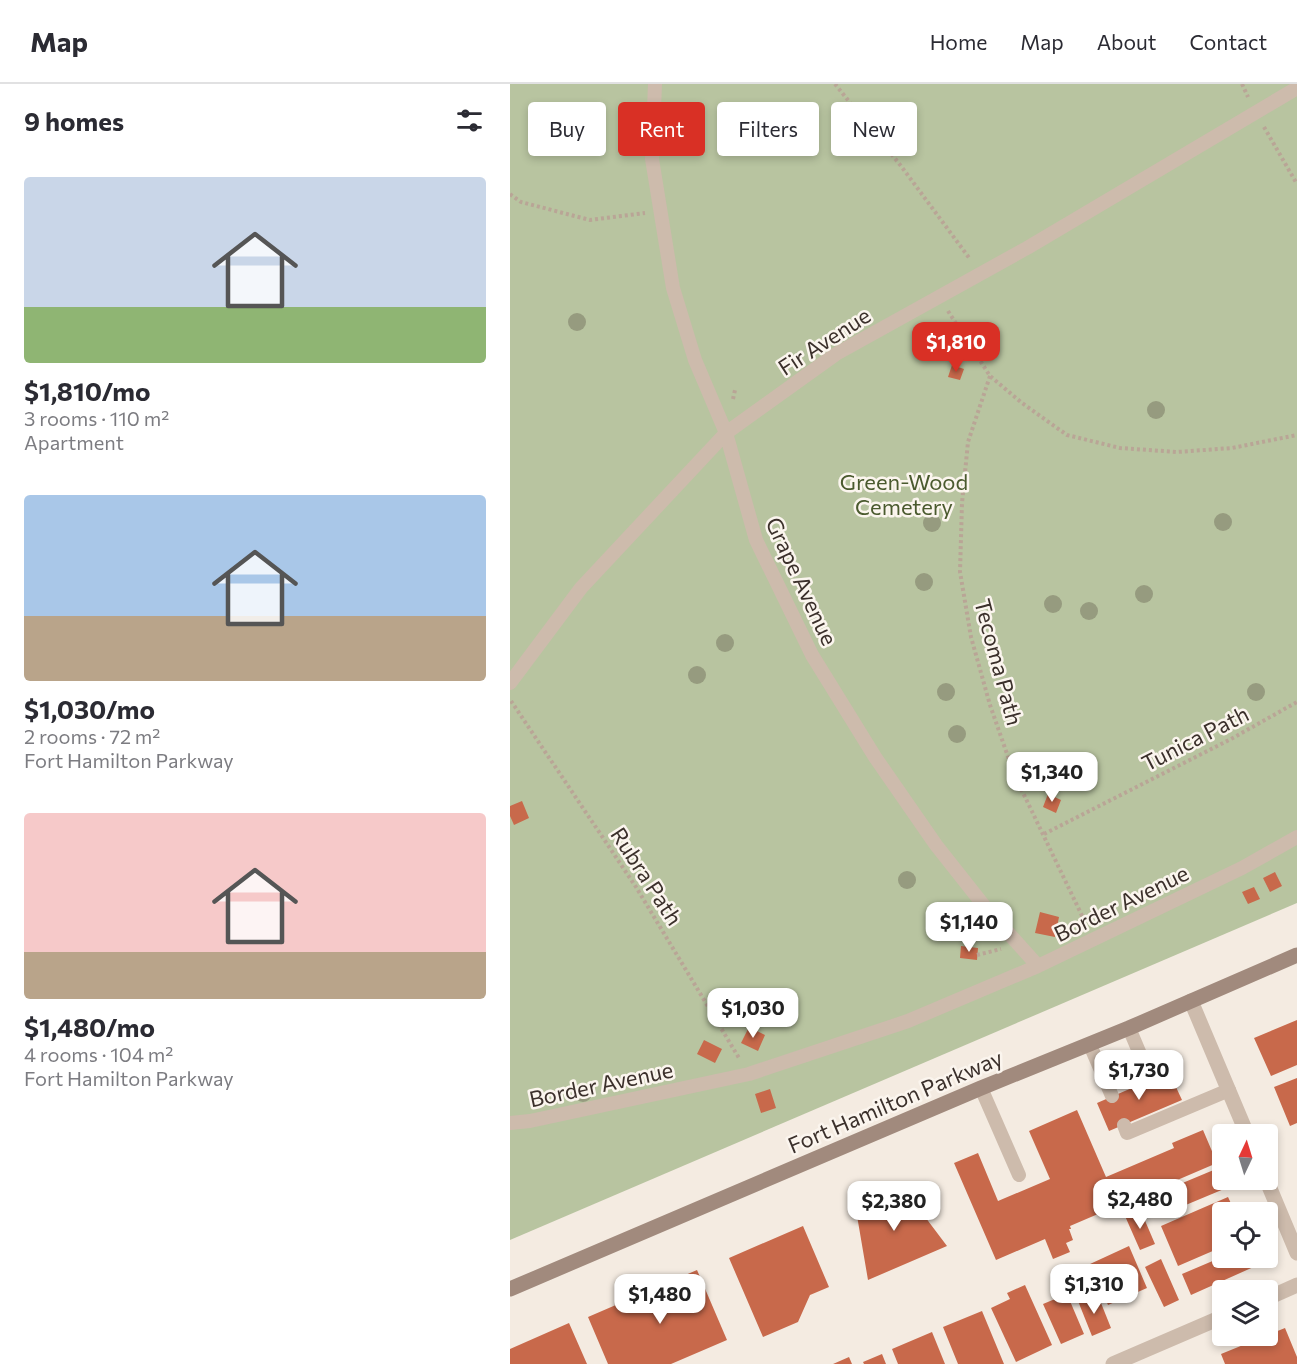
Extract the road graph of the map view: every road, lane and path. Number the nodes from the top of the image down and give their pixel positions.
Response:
1 (655, 84) edge
2 (835, 84) edge
3 (1242, 84) edge
4 (1297, 88) edge
5 (1256, 113) junction
6 (1297, 184) edge
7 (510, 194) edge
8 (660, 212) junction
9 (980, 273) junction
10 (939, 296) junction
11 (990, 376) junction
12 (726, 433) junction
13 (1297, 435) edge
14 (510, 683) edge
15 (510, 699) edge
16 (1297, 702) edge
17 (1044, 834) junction
18 (1297, 837) edge
19 (1094, 939) junction
20 (1297, 955) edge
21 (1038, 966) junction
22 (1191, 1001) junction
23 (1129, 1028) junction
24 (1090, 1045) junction
25 (748, 1074) junction
26 (1150, 1080) dead end
27 (981, 1088) junction
28 (1229, 1090) junction
29 (1112, 1096) dead end
30 (510, 1123) edge
31 (1243, 1124) edge
32 (1124, 1125) dead end
33 (1019, 1175) dead end
34 (1271, 1190) edge
35 (1297, 1253) edge
36 (1297, 1285) edge
37 (510, 1289) edge
38 (1278, 1294) edge
39 (1212, 1321) edge
40 (1113, 1364) edge

1 - 8 lane, Grape Avenue
2 - 9 path
3 - 5 path
4 - 5 lane, Fir Avenue
5 - 6 path
5 - 9 lane, Fir Avenue
7 - 8 path
8 - 12 lane, Grape Avenue
9 - 10 lane, Fir Avenue
10 - 11 path
10 - 12 lane, Fir Avenue
11 - 13 path
11 - 17 path, Tecoma Path
12 - 14 lane, Fir Avenue
12 - 21 lane, Grape Avenue
15 - 25 path, Rubra Path
16 - 17 path, Tunica Path
17 - 19 path, Tecoma Path
18 - 19 lane, Border Avenue
19 - 21 lane, Border Avenue
20 - 22 main road, Fort Hamilton Parkway
21 - 25 lane, Border Avenue
22 - 23 main road, Fort Hamilton Parkway
22 - 28 street
23 - 24 main road, Fort Hamilton Parkway
23 - 26 lane
24 - 27 main road, Fort Hamilton Parkway
24 - 29 lane
25 - 30 lane, Border Avenue
27 - 33 lane
27 - 37 main road, Fort Hamilton Parkway
28 - 31 street
28 - 32 lane
34 - 35 street
36 - 38 street
39 - 40 street

